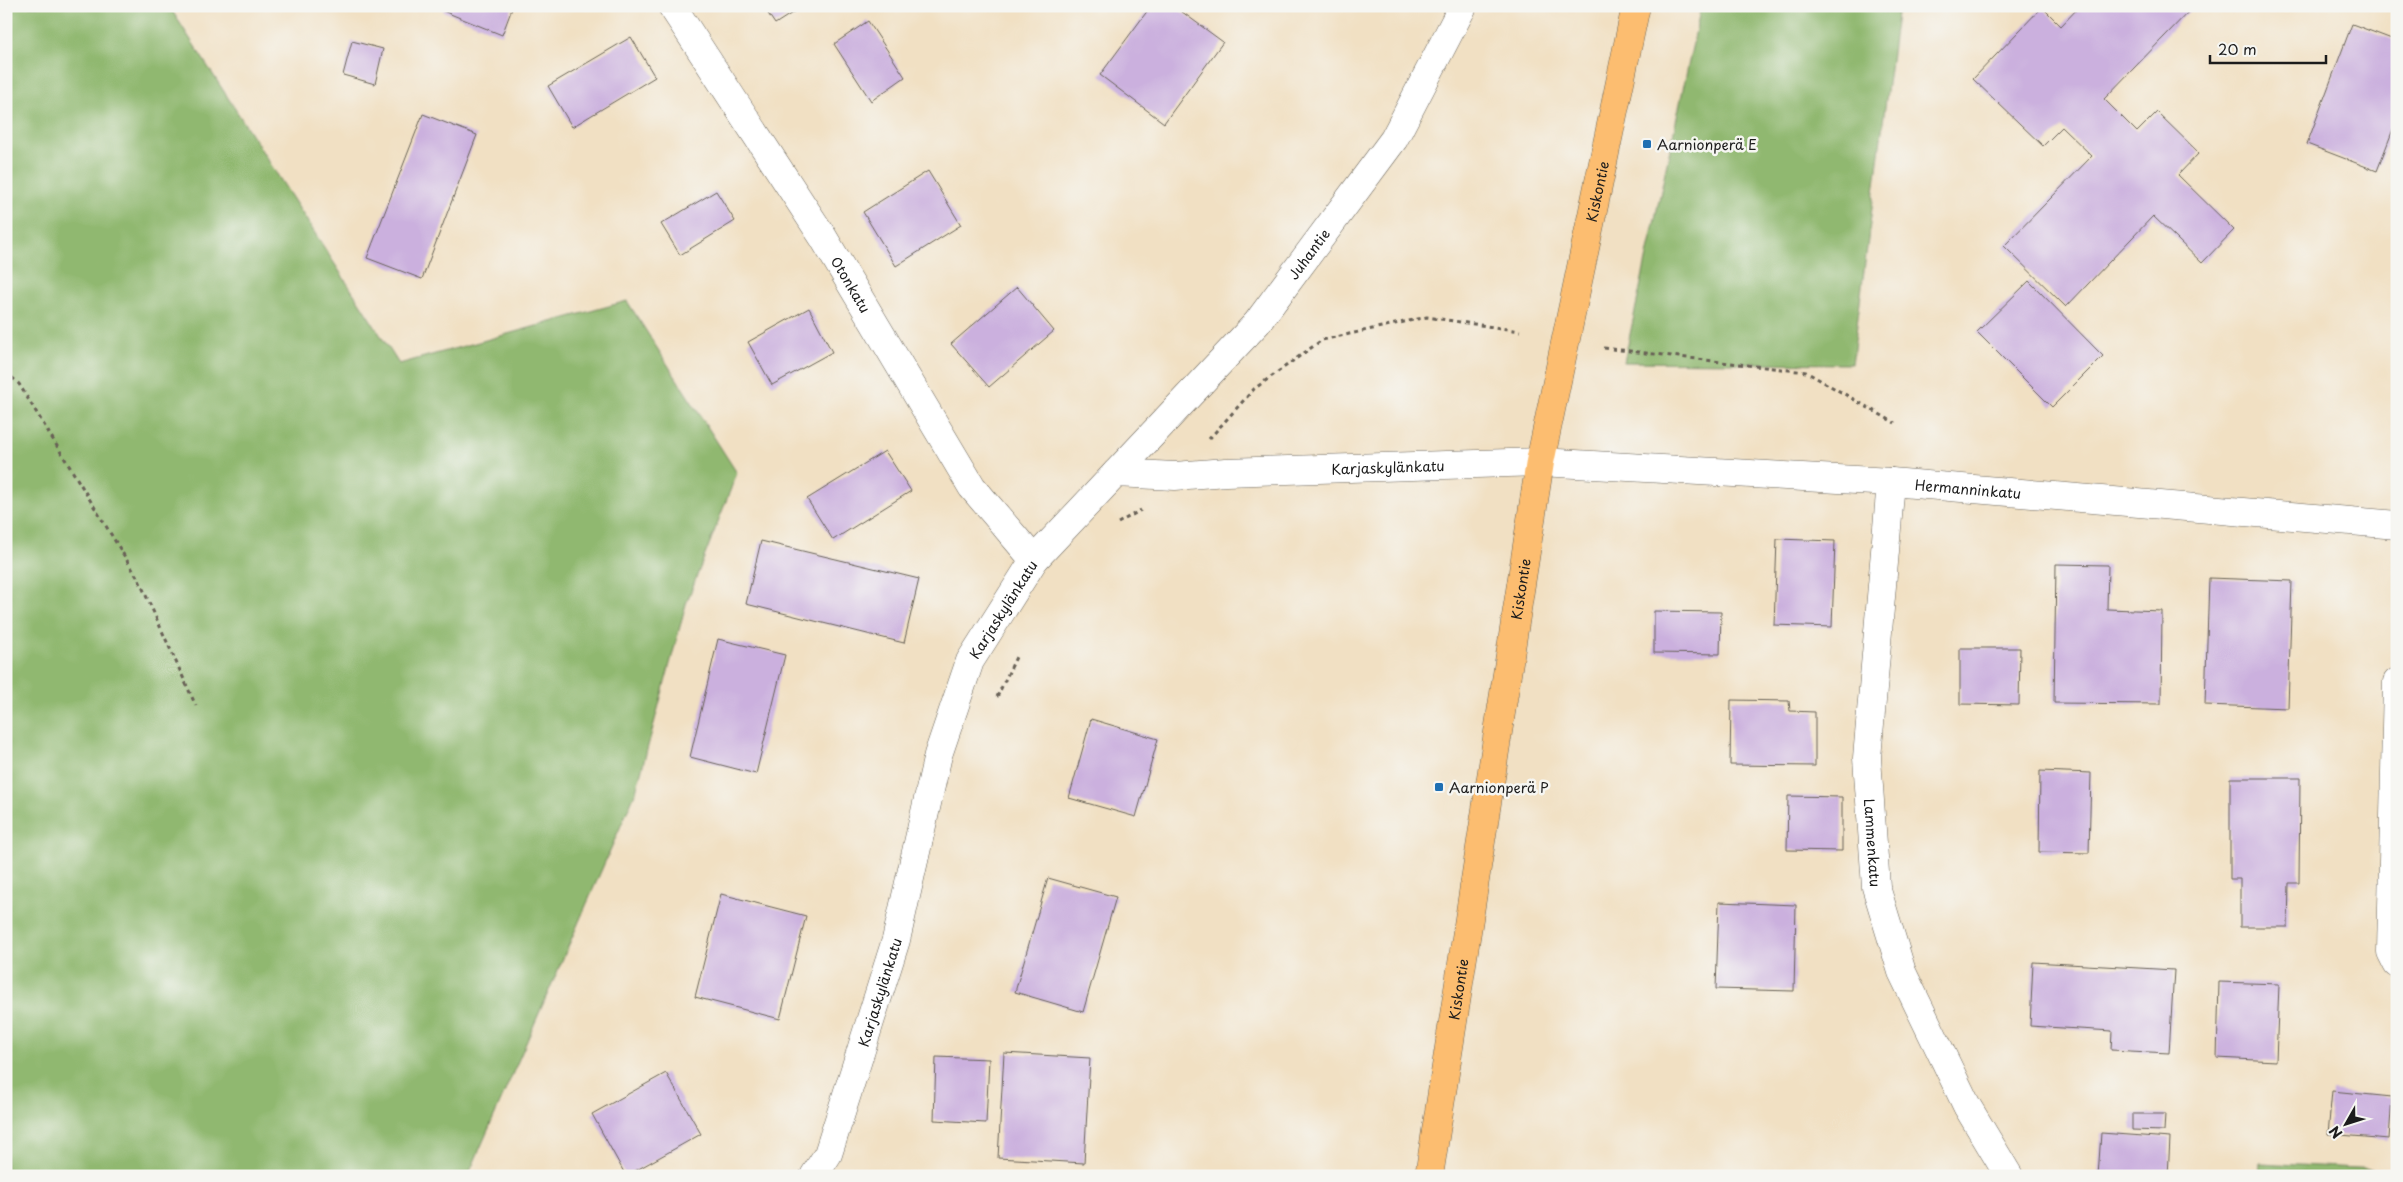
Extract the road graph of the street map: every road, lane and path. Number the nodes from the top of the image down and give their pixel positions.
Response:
1 (672, 6) edge
2 (1463, 6) edge
3 (1636, 6) edge
4 (1520, 332) dead end
5 (1604, 348) dead end
6 (6, 372) edge
7 (1895, 423) dead end
8 (1540, 462) junction
9 (1116, 473) junction
10 (1175, 476) junction
11 (1891, 482) junction
12 (2397, 525) edge
13 (1110, 528) dead end
14 (1034, 560) junction
15 (1018, 654) dead end
16 (2397, 682) edge
17 (996, 698) dead end
18 (196, 706) dead end
19 (2397, 964) edge
20 (814, 1176) edge
21 (1429, 1176) edge
22 (2009, 1176) edge

1 - 14 street, Otonkatu
2 - 9 street, Juhantie
3 - 8 main road, Kiskontie
4 - 10 path
5 - 7 path
6 - 18 path
8 - 10 street, Karjaskylänkatu
8 - 11 street, Hermanninkatu
8 - 21 main road, Kiskontie
9 - 10 street, Karjaskylänkatu
9 - 14 street, Karjaskylänkatu
10 - 13 path
11 - 12 street, Hermanninkatu
11 - 22 street, Lammenkatu
14 - 20 street, Karjaskylänkatu
15 - 17 path
16 - 19 street

